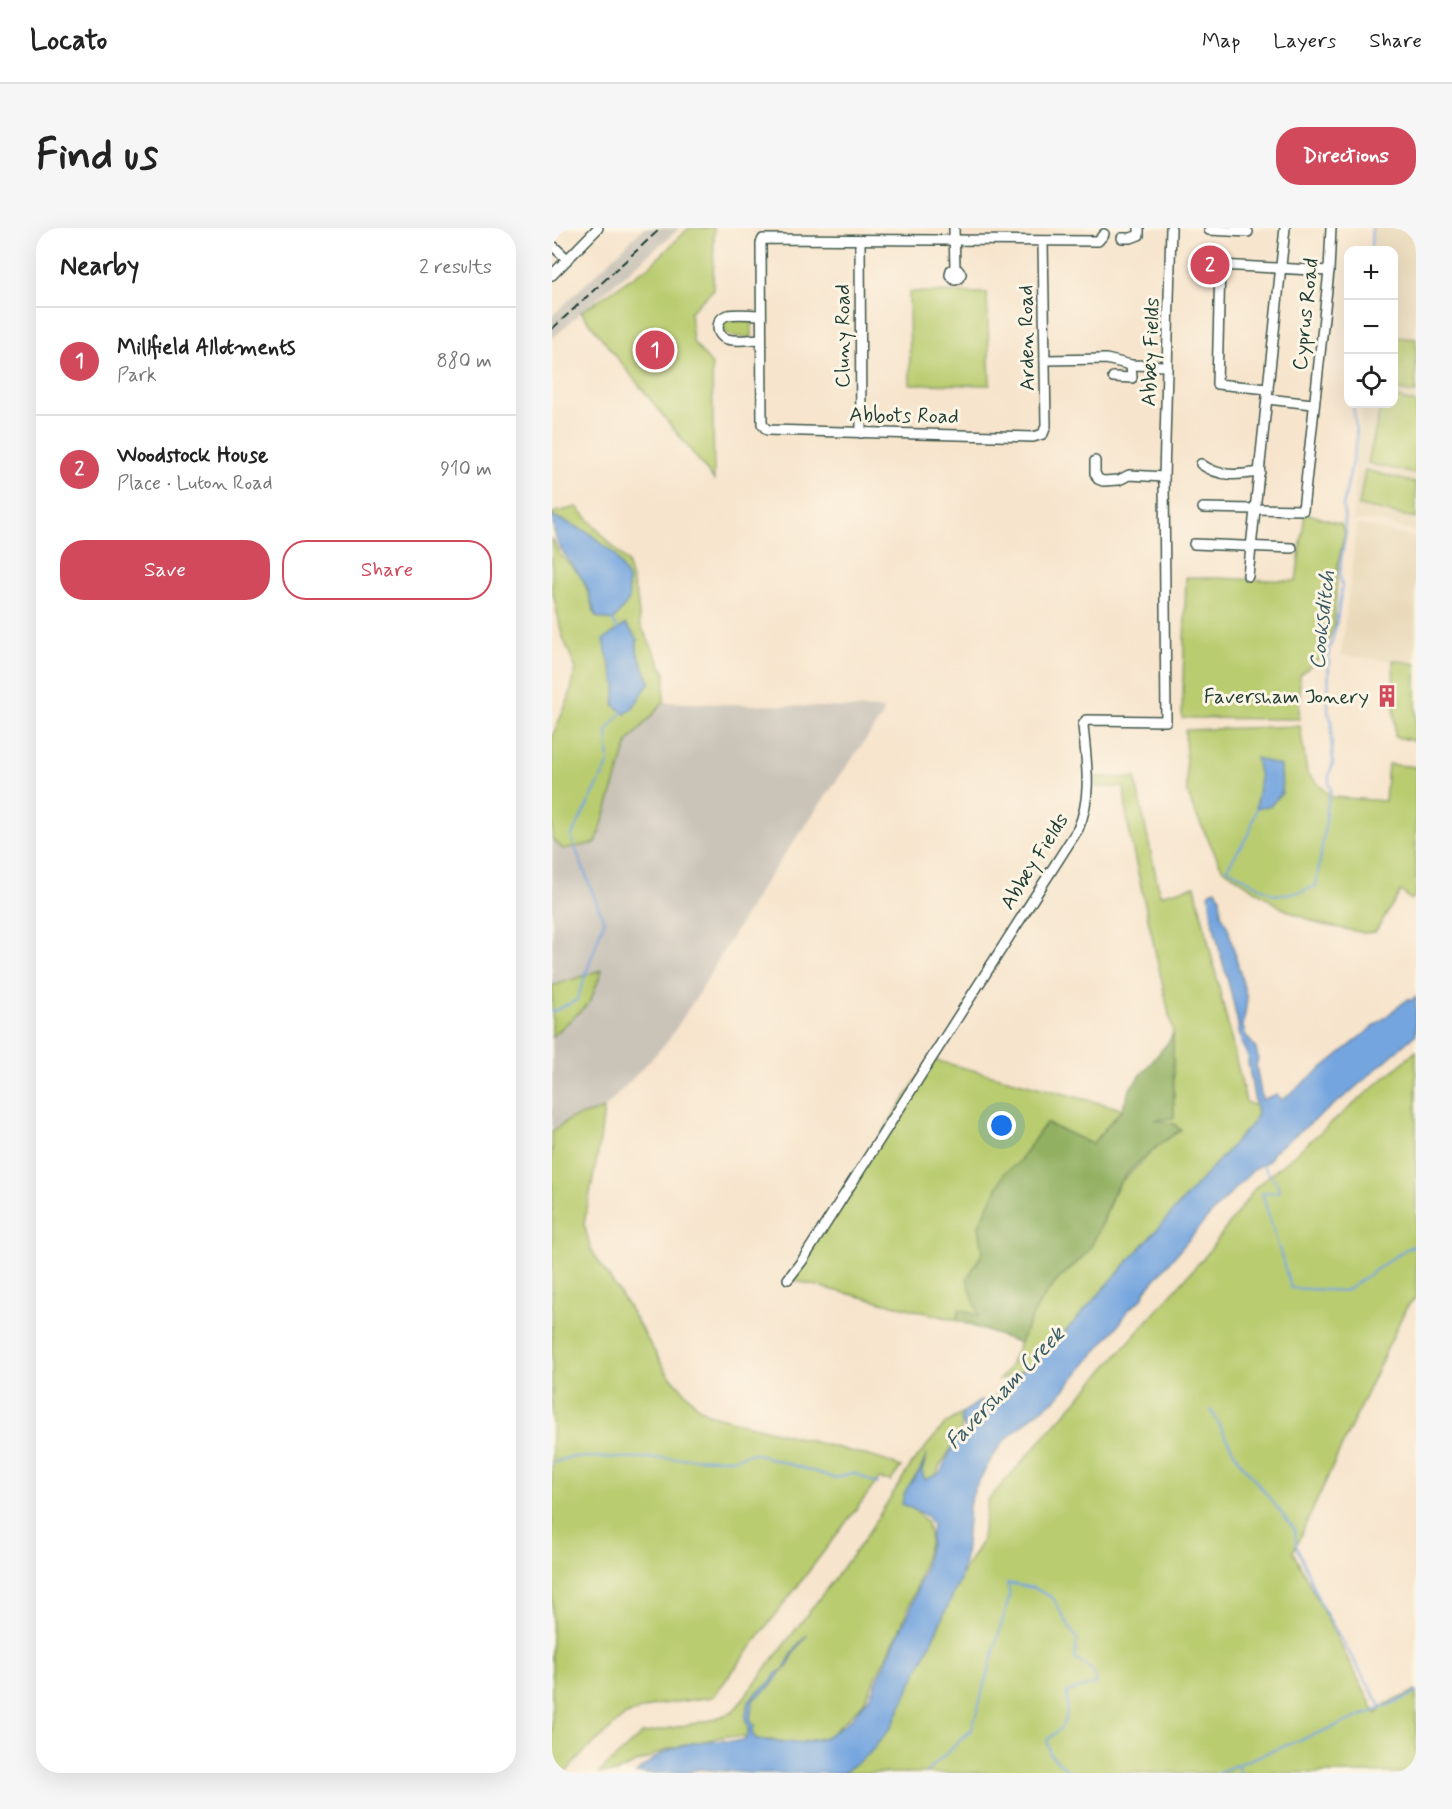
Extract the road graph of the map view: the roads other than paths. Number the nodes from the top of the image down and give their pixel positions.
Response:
1 (598, 228) edge
2 (954, 228) edge
3 (1139, 228) edge
4 (1171, 228) edge
5 (1285, 228) edge
6 (1331, 228) edge
7 (1228, 229) edge
8 (1209, 230) dead end
9 (1248, 232) dead end
10 (1104, 234) dead end
11 (1122, 238) dead end
12 (860, 240) junction
13 (955, 240) junction
14 (1043, 242) junction
15 (552, 245) edge
16 (567, 260) junction
17 (1282, 267) junction
18 (955, 269) dead end
19 (1329, 271) junction
20 (552, 275) edge
21 (761, 315) junction
22 (761, 339) junction
23 (1045, 360) junction
24 (1131, 365) junction
25 (1167, 366) junction
26 (1113, 377) dead end
27 (1268, 389) junction
28 (1267, 399) junction
29 (1313, 404) junction
30 (861, 433) junction
31 (1043, 434) joint
32 (1095, 461) dead end
33 (1205, 470) dead end
34 (1260, 472) junction
35 (1164, 477) junction
36 (1203, 508) dead end
37 (1255, 509) junction
38 (1194, 544) dead end
39 (1251, 547) junction
40 (1292, 548) dead end
41 (1248, 576) dead end
42 (788, 1279) dead end

1 - 16 street
2 - 13 street
3 - 11 street
4 - 25 street, Abbey Fields
5 - 17 street
6 - 19 street, Cyprus Road
7 - 8 street
7 - 9 street
10 - 14 street
12 - 13 street
12 - 21 street
12 - 30 street, Cluny Road
13 - 14 street
13 - 18 street
14 - 23 street, Arden Road
15 - 16 street
16 - 20 street
17 - 19 street
17 - 27 street
17 - 27 street
19 - 29 street, Cyprus Road
21 - 22 street
21 - 22 street
22 - 30 street, Abbots Road
23 - 24 street
23 - 31 street, Arden Road
24 - 25 street
24 - 26 street
25 - 35 street, Abbey Fields
27 - 28 street
28 - 29 street
28 - 34 street
29 - 37 street, Cyprus Road
30 - 31 street, Abbots Road
32 - 35 street
33 - 34 street
34 - 37 street
35 - 42 street, Abbey Fields
36 - 37 street
37 - 39 street
38 - 39 street
39 - 40 street
39 - 41 street

